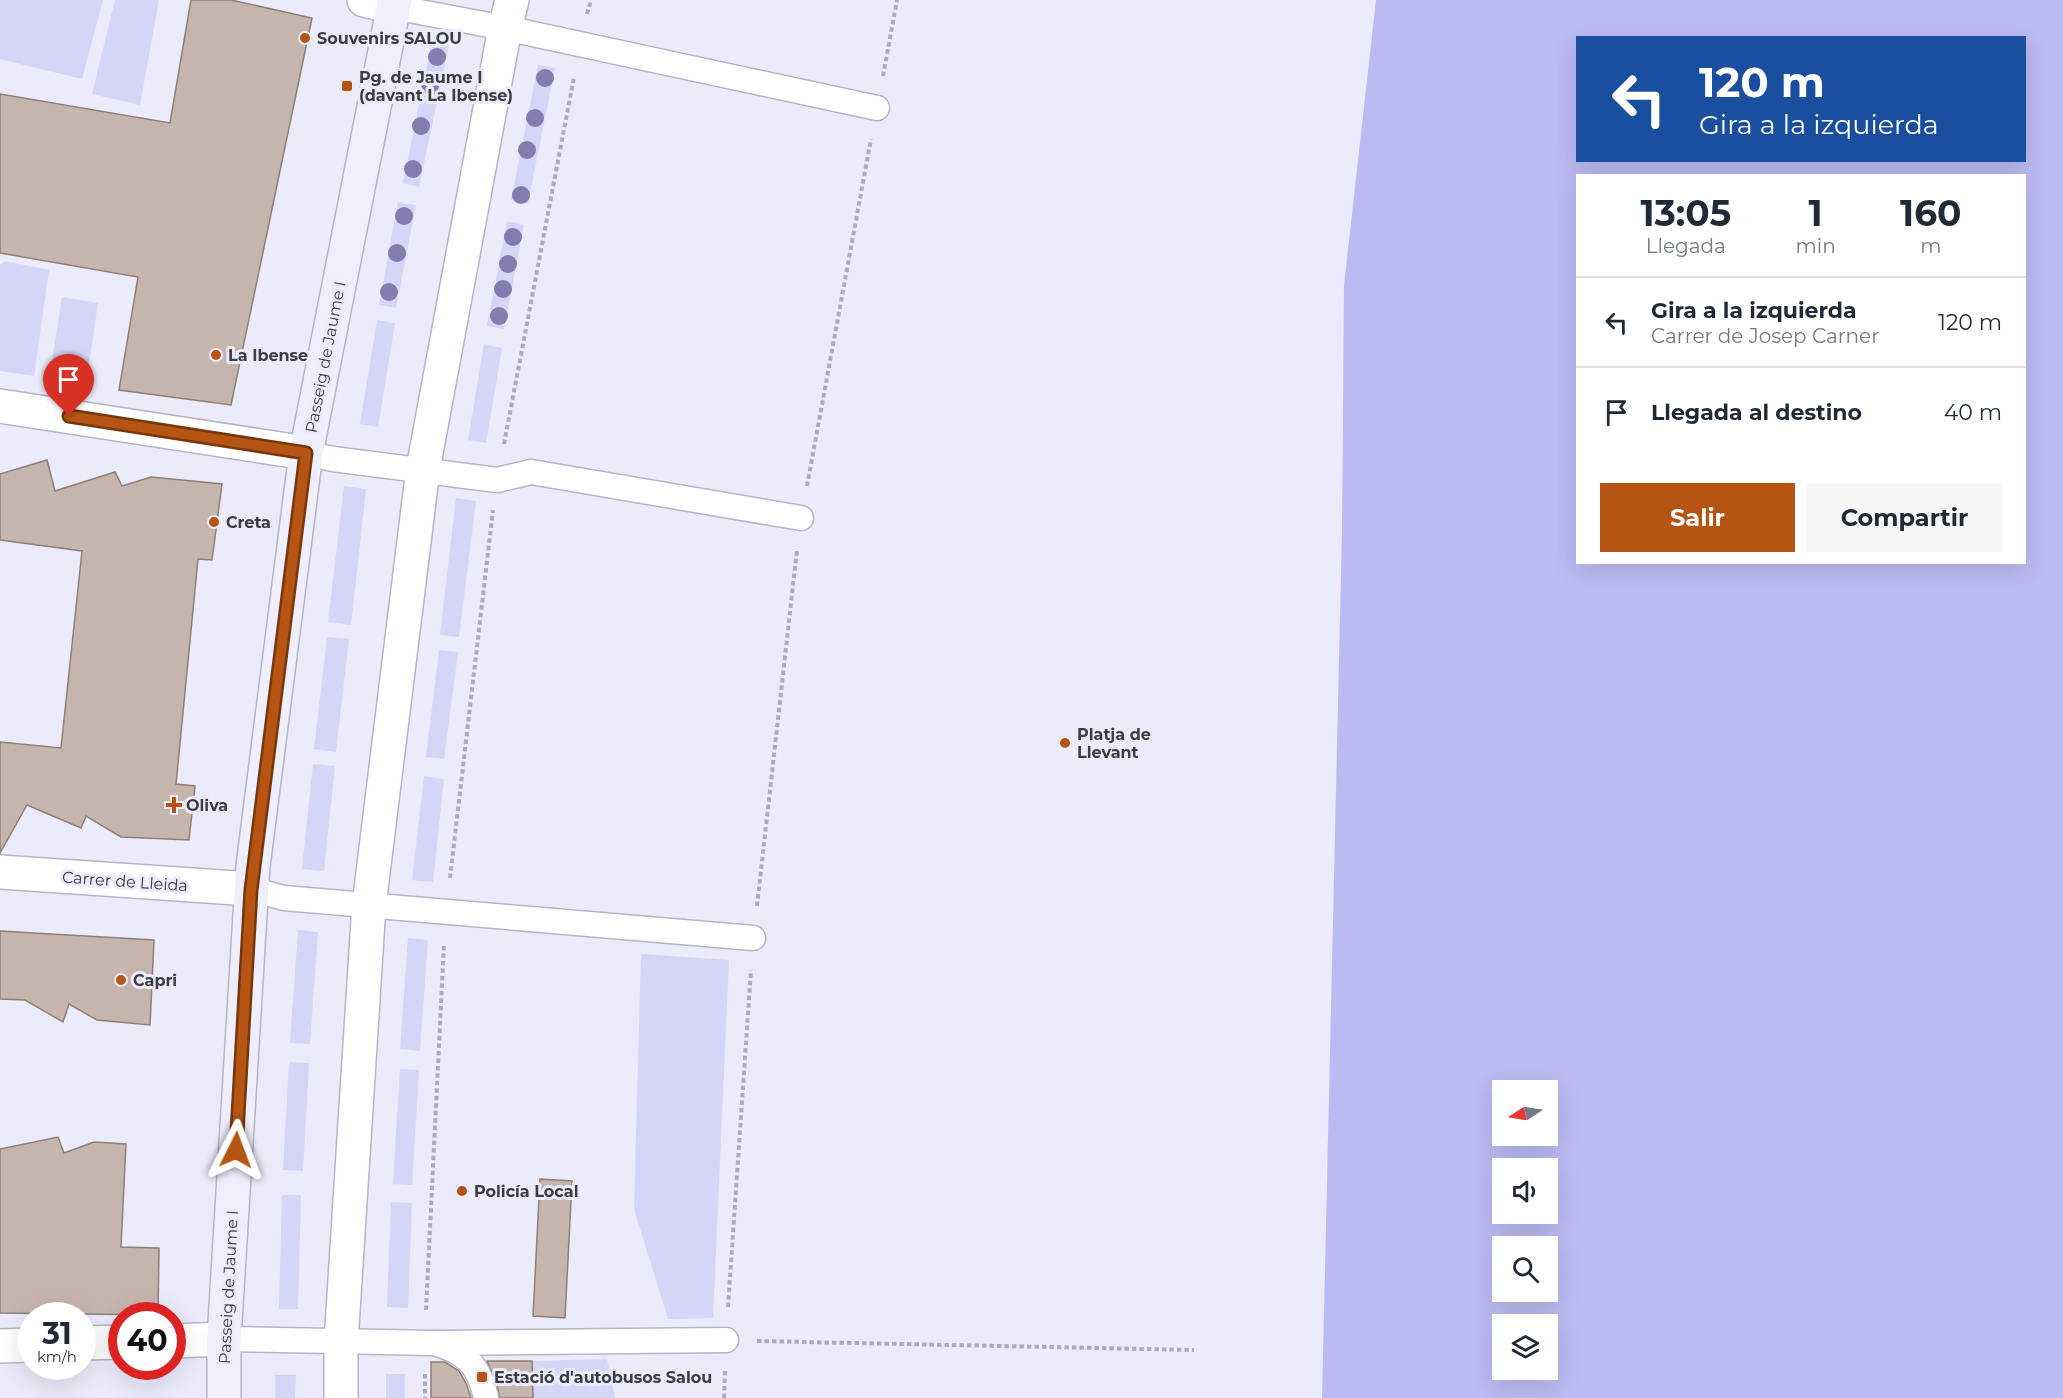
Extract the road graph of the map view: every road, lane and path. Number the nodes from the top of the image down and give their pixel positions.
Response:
1 (591, 0) edge
2 (897, 0) edge
3 (384, 2) edge
4 (508, 14) edge
5 (580, 44) junction
6 (877, 108) junction
7 (0, 406) edge
8 (503, 450) dead end
9 (306, 453) junction
10 (423, 469) junction
11 (801, 518) joint
12 (0, 872) edge
13 (251, 890) junction
14 (369, 905) junction
15 (753, 938) dead end
16 (224, 1339) junction
17 (186, 1340) edge
18 (726, 1340) joint
19 (342, 1342) junction
20 (434, 1343) junction
21 (18, 1345) edge
22 (0, 1346) edge
23 (1194, 1350) dead end
24 (224, 1398) edge
25 (341, 1398) edge
26 (486, 1398) edge

1 - 5 path
2 - 6 path
3 - 4 lane
3 - 9 street, Passeig de Jaume I
4 - 5 lane
4 - 10 street
5 - 6 lane
5 - 8 path
6 - 11 path
7 - 9 street
9 - 10 lane
9 - 13 street, Passeig de Jaume I
10 - 11 lane
10 - 14 street
12 - 13 street, Carrer de Lleida
13 - 14 lane
13 - 16 street, Passeig de Jaume I
14 - 15 lane
14 - 19 street
16 - 17 street
16 - 19 lane
16 - 24 street, Passeig de Jaume I
18 - 20 lane
18 - 23 path
19 - 20 lane
19 - 25 street
20 - 26 lane
21 - 22 street

